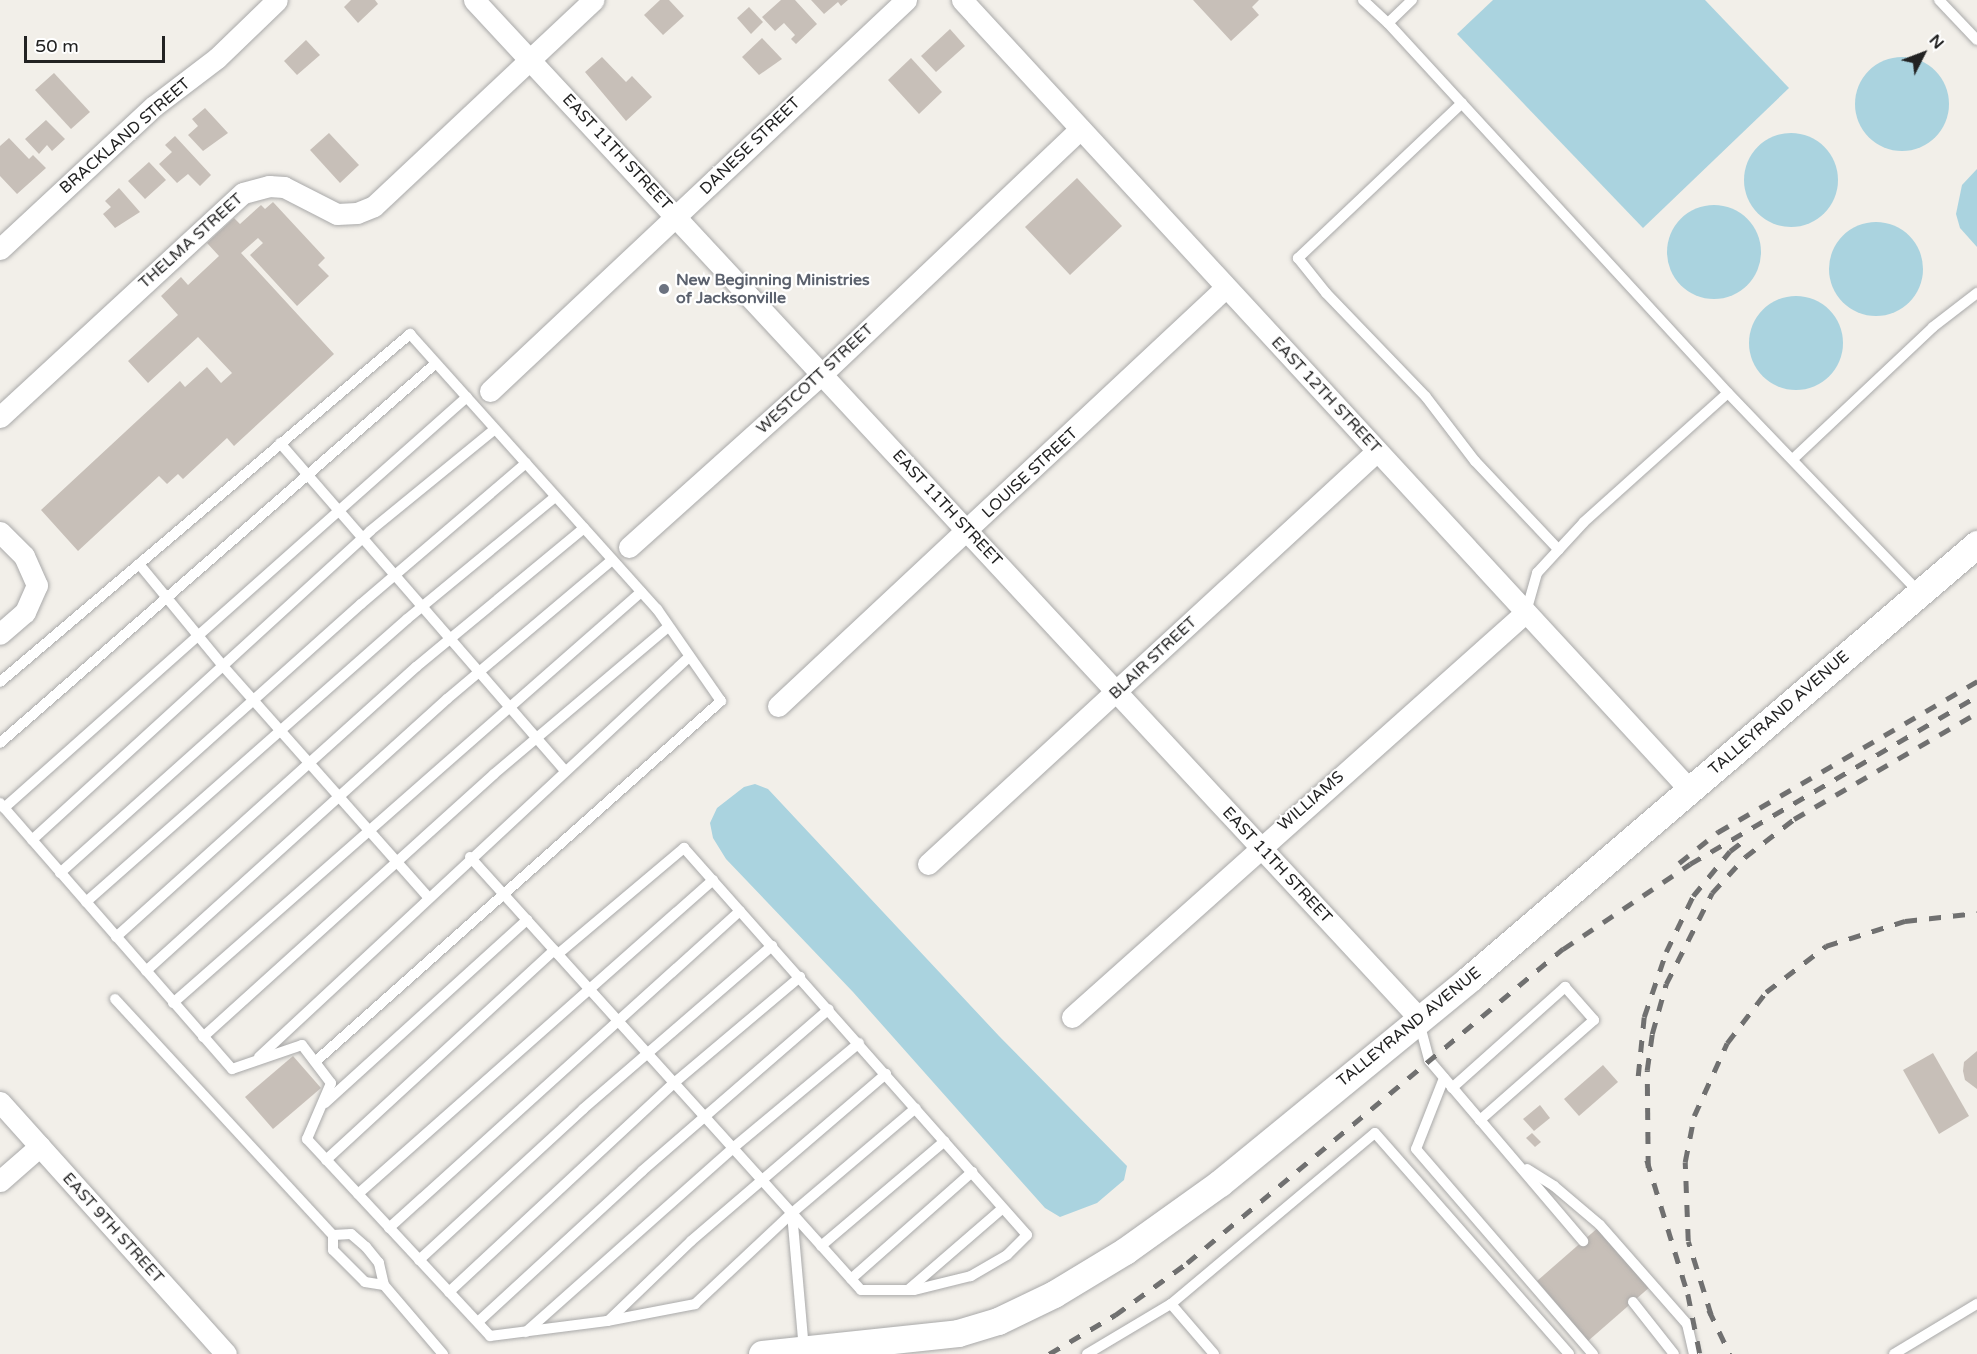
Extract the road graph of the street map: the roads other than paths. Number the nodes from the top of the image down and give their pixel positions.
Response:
1 (277, 0) edge
2 (474, 0) edge
3 (593, 0) edge
4 (906, 0) edge
5 (962, 0) edge
6 (1363, 0) edge
7 (1412, 0) edge
8 (1939, 0) edge
9 (1388, 23) junction
10 (1977, 40) edge
11 (531, 60) junction
12 (1462, 103) junction
13 (1080, 129) junction
14 (677, 216) junction
15 (0, 249) edge
16 (1226, 287) junction
17 (1977, 293) edge
18 (436, 363) junction
19 (822, 374) junction
20 (490, 391) dead end
21 (1728, 393) junction
22 (467, 397) junction
23 (0, 417) edge
24 (495, 429) junction
25 (280, 443) junction
26 (1377, 450) junction
27 (1793, 459) junction
28 (526, 464) junction
29 (310, 476) junction
30 (555, 497) junction
31 (339, 509) junction
32 (584, 528) junction
33 (968, 531) junction
34 (0, 532) edge
35 (364, 537) junction
36 (1977, 544) edge
37 (629, 547) dead end
38 (1559, 550) junction
39 (612, 560) junction
40 (139, 564) junction
41 (394, 576) junction
42 (640, 592) junction
43 (1919, 593) junction
44 (168, 598) junction
45 (423, 605) junction
46 (1526, 612) junction
47 (668, 627) junction
48 (0, 634) edge
49 (198, 635) junction
50 (452, 637) junction
51 (689, 657) junction
52 (223, 666) junction
53 (479, 672) junction
54 (0, 682) edge
55 (1117, 691) junction
56 (254, 700) junction
57 (510, 705) junction
58 (778, 706) dead end
59 (280, 730) junction
60 (539, 736) junction
61 (0, 743) edge
62 (309, 763) junction
63 (565, 771) junction
64 (1690, 790) junction
65 (339, 796) junction
66 (2, 806) edge
67 (368, 830) junction
68 (32, 840) junction
69 (1260, 846) junction
70 (470, 857) junction
71 (397, 862) junction
72 (928, 864) dead end
73 (60, 873) junction
74 (712, 880) junction
75 (504, 894) junction
76 (428, 897) junction
77 (86, 902) junction
78 (740, 910) junction
79 (527, 920) junction
80 (116, 937) junction
81 (772, 946) junction
82 (556, 952) junction
83 (146, 971) junction
84 (800, 977) junction
85 (587, 987) junction
86 (115, 999) dead end
87 (174, 1003) junction
88 (829, 1009) junction
89 (1072, 1017) dead end
90 (1419, 1018) junction
91 (617, 1020) junction
92 (203, 1037) junction
93 (859, 1043) junction
94 (648, 1054) junction
95 (255, 1061) junction
96 (315, 1062) junction
97 (886, 1074) junction
98 (1444, 1078) junction
99 (674, 1083) junction
100 (1452, 1088) junction
101 (0, 1102) edge
102 (321, 1106) junction
103 (916, 1108) junction
104 (705, 1117) junction
105 (1480, 1120) junction
106 (945, 1142) junction
107 (40, 1146) junction
108 (733, 1148) junction
109 (326, 1160) junction
110 (1519, 1164) junction
111 (972, 1172) junction
112 (0, 1181) edge
113 (762, 1182) junction
114 (358, 1194) junction
115 (1003, 1208) junction
116 (792, 1213) junction
117 (389, 1228) junction
118 (333, 1235) junction
119 (1583, 1241) dead end
120 (821, 1246) junction
121 (419, 1260) junction
122 (851, 1279) junction
123 (384, 1285) junction
124 (908, 1290) junction
125 (449, 1292) junction
126 (1633, 1302) dead end
127 (1977, 1304) edge
128 (1171, 1305) junction
129 (607, 1321) junction
130 (478, 1322) junction
131 (526, 1332) junction
132 (804, 1350) junction
133 (226, 1354) edge
134 (443, 1354) edge
135 (762, 1354) edge
136 (1087, 1354) edge
137 (1214, 1354) edge
138 (1569, 1354) edge
139 (1593, 1354) edge
140 (1674, 1354) edge
141 (1694, 1354) edge
142 (1894, 1354) edge

1 - 15 street, BRACKLAND STREET
2 - 11 street, EAST 11TH STREET
3 - 11 street, THELMA STREET
4 - 14 street, DANESE STREET
5 - 13 street, EAST 12TH STREET
6 - 9 lane
7 - 9 lane
8 - 10 lane
9 - 12 lane
11 - 14 street, EAST 11TH STREET
11 - 23 street, THELMA STREET
12 - 21 lane
12 - 38 lane
13 - 16 street, EAST 12TH STREET
13 - 19 street, WESTCOTT STREET
14 - 19 street, EAST 11TH STREET
14 - 20 street, DANESE STREET
16 - 26 street, EAST 12TH STREET
16 - 33 street, LOUISE STREET
17 - 27 lane
18 - 22 lane
18 - 25 lane
18 - 29 lane
19 - 33 street, EAST 11TH STREET
19 - 37 street, WESTCOTT STREET
21 - 27 lane
21 - 38 lane
22 - 24 lane
22 - 31 lane
24 - 28 lane
24 - 35 lane
25 - 29 lane
25 - 40 lane
26 - 46 street, EAST 12TH STREET
26 - 55 street, BLAIR STREET
27 - 43 lane
28 - 30 lane
28 - 41 lane
29 - 31 lane
29 - 44 lane
30 - 32 lane
30 - 45 lane
31 - 35 lane
31 - 49 lane
32 - 39 lane
32 - 50 lane
33 - 55 street, EAST 11TH STREET
33 - 58 street, LOUISE STREET
34 - 48 street
35 - 41 lane
35 - 52 lane
36 - 43 street, TALLEYRAND AVENUE
38 - 46 lane
39 - 42 lane
39 - 53 lane
40 - 44 lane
40 - 54 lane
41 - 45 lane
41 - 56 lane
42 - 47 lane
42 - 57 lane
43 - 64 street, TALLEYRAND AVENUE
44 - 49 lane
44 - 61 lane
45 - 50 lane
45 - 59 lane
46 - 64 street, EAST 12TH STREET
46 - 69 street, WILLIAMS
47 - 51 lane
47 - 60 lane
49 - 52 lane
49 - 66 lane
50 - 53 lane
50 - 62 lane
51 - 63 lane
51 - 75 lane
52 - 56 lane
52 - 68 lane
53 - 57 lane
53 - 65 lane
55 - 69 street, EAST 11TH STREET
55 - 72 street, BLAIR STREET
56 - 59 lane
56 - 73 lane
57 - 60 lane
57 - 67 lane
59 - 62 lane
59 - 77 lane
60 - 63 lane
60 - 71 lane
62 - 65 lane
62 - 80 lane
63 - 70 lane
64 - 90 street, TALLEYRAND AVENUE
65 - 67 lane
65 - 83 lane
66 - 68 lane
67 - 71 lane
67 - 87 lane
68 - 73 lane
69 - 89 street, WILLIAMS
69 - 90 street, EAST 11TH STREET
70 - 75 lane
70 - 76 lane
71 - 76 lane
71 - 92 lane
73 - 77 lane
74 - 78 lane
74 - 82 lane
74 - 85 lane
75 - 79 lane
75 - 96 lane
76 - 95 lane
77 - 80 lane
78 - 81 lane
78 - 91 lane
79 - 82 lane
79 - 102 lane
80 - 83 lane
81 - 84 lane
81 - 94 lane
82 - 85 lane
82 - 109 lane
83 - 87 lane
84 - 88 lane
84 - 99 lane
85 - 91 lane
85 - 114 lane
86 - 118 lane
87 - 92 lane
88 - 93 lane
88 - 104 lane
90 - 98 lane
90 - 132 street, TALLEYRAND AVENUE
91 - 94 lane
91 - 117 lane
92 - 95 lane
93 - 97 lane
93 - 108 lane
94 - 99 lane
94 - 121 lane
95 - 96 lane
96 - 102 lane
97 - 103 lane
97 - 113 lane
98 - 100 lane
98 - 139 lane
99 - 104 lane
99 - 125 lane
100 - 105 lane
100 - 105 lane
101 - 107 street, EAST 9TH STREET
102 - 109 lane
103 - 106 lane
103 - 116 lane
104 - 108 lane
104 - 130 lane
105 - 110 lane
106 - 111 lane
106 - 120 lane
107 - 112 street
107 - 133 street, EAST 9TH STREET
108 - 113 lane
108 - 131 lane
109 - 114 lane
110 - 119 lane
110 - 141 lane
111 - 115 lane
111 - 122 lane
113 - 116 lane
113 - 129 lane
114 - 117 lane
115 - 124 lane
115 - 124 lane
116 - 120 lane
116 - 129 lane
116 - 132 lane
117 - 121 lane
118 - 123 lane
118 - 123 lane
120 - 122 lane
121 - 125 lane
122 - 124 lane
123 - 134 lane
125 - 130 lane
126 - 140 lane
127 - 142 lane
128 - 136 lane
128 - 137 lane
128 - 138 lane
129 - 131 lane
130 - 131 lane
132 - 135 street, TALLEYRAND AVENUE

